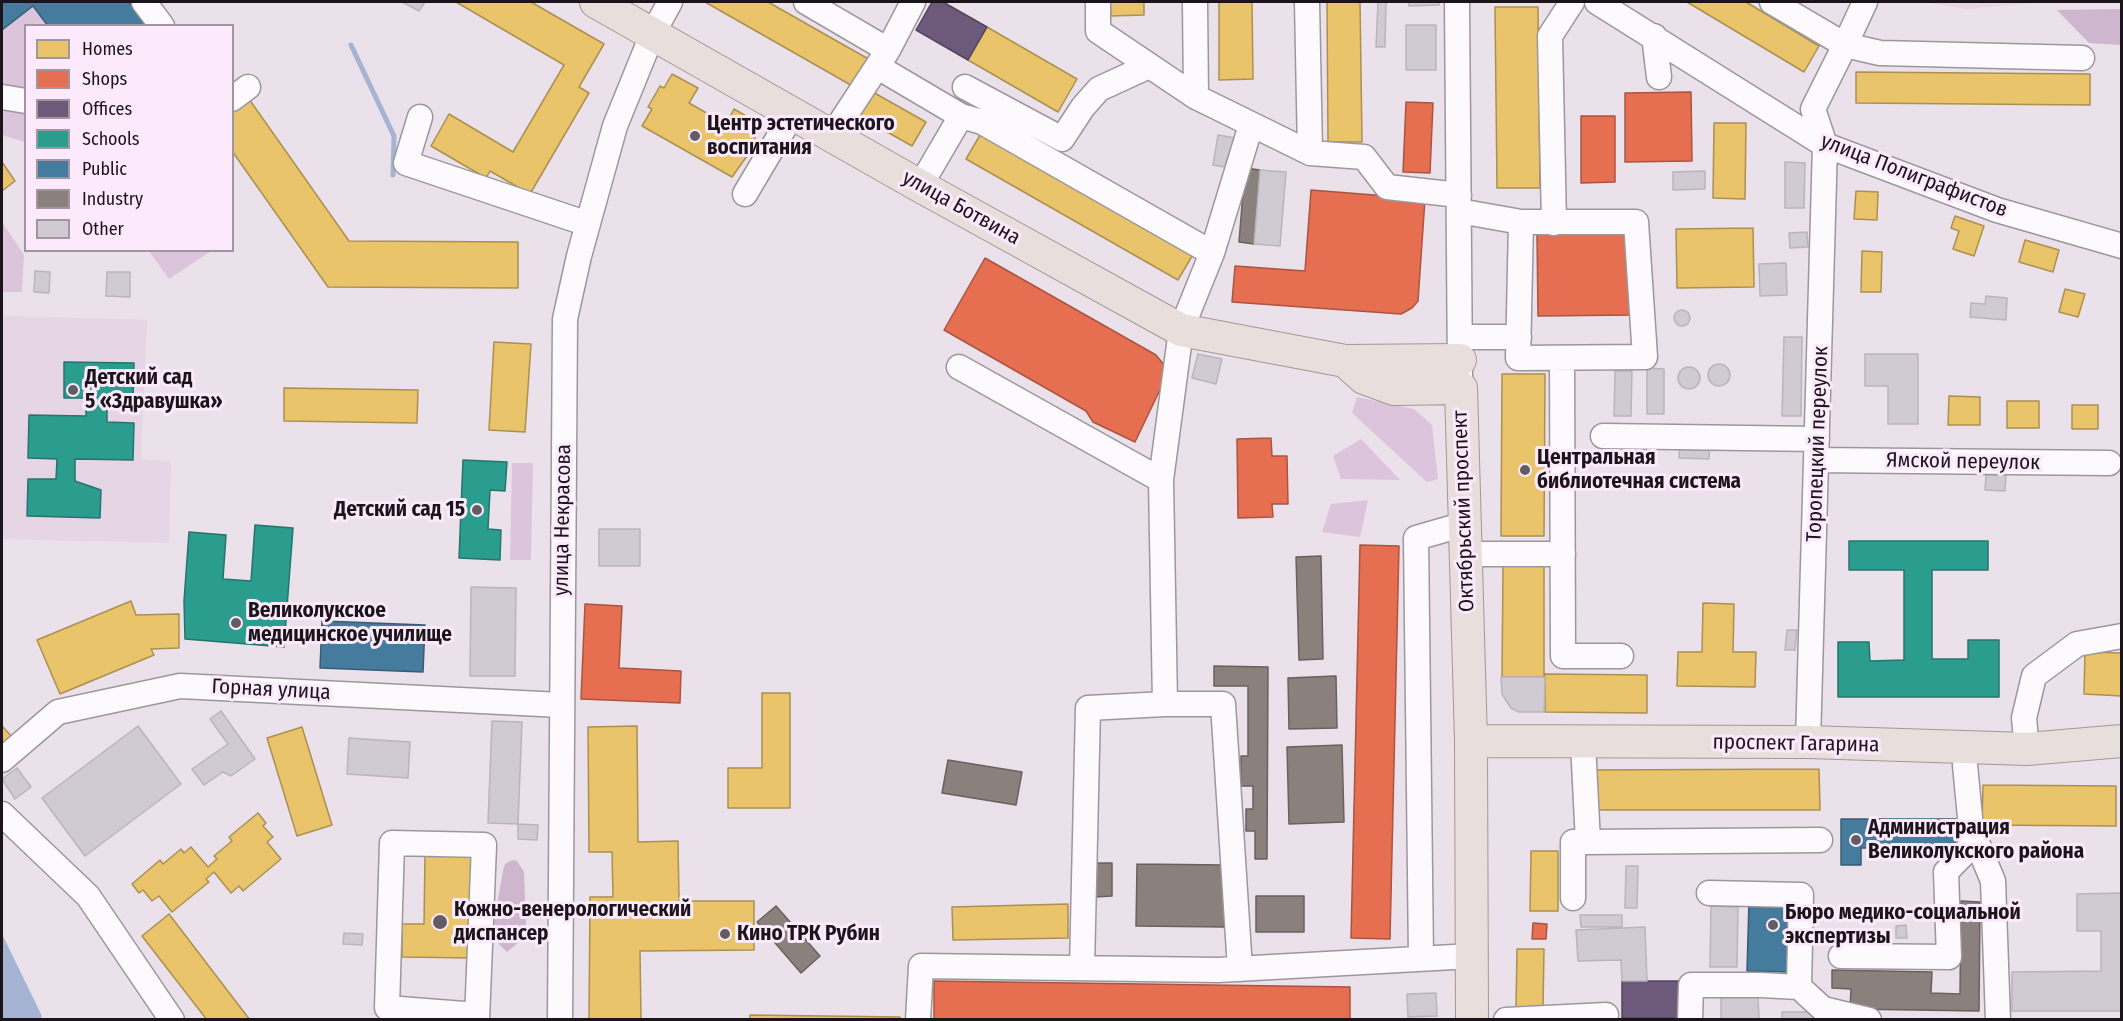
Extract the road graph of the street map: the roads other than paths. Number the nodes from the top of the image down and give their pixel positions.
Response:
1 (144, 2) edge
2 (596, 2) edge
3 (670, 2) edge
4 (806, 2) edge
5 (914, 2) edge
6 (1098, 2) edge
7 (1195, 2) edge
8 (1307, 2) edge
9 (1457, 2) edge
10 (1572, 2) edge
11 (1597, 2) edge
12 (1772, 2) edge
13 (1865, 2) edge
14 (160, 24) edge
15 (652, 34) junction
16 (1654, 36) junction
17 (1845, 45) junction
18 (883, 58) junction
19 (2082, 58) dead end
20 (1149, 66) junction
21 (1659, 77) dead end
22 (965, 87) dead end
23 (2, 97) edge
24 (1196, 97) junction
25 (24, 101) edge
26 (793, 113) junction
27 (961, 116) junction
28 (420, 117) dead end
29 (1251, 126) junction
30 (832, 134) junction
31 (1825, 145) junction
32 (1310, 153) junction
33 (920, 186) junction
34 (745, 194) dead end
35 (1459, 203) junction
36 (1521, 222) junction
37 (1554, 223) junction
38 (588, 224) junction
39 (2121, 246) edge
40 (1212, 253) junction
41 (1181, 330) junction
42 (1519, 337) junction
43 (1562, 358) junction
44 (1460, 362) junction
45 (959, 368) dead end
46 (1603, 436) dead end
47 (1816, 450) junction
48 (2109, 463) dead end
49 (1161, 480) junction
50 (1466, 539) junction
51 (1563, 554) junction
52 (2121, 636) edge
53 (1621, 656) dead end
54 (1165, 704) junction
55 (561, 705) junction
56 (1471, 741) junction
57 (2121, 741) edge
58 (1808, 742) junction
59 (1583, 743) junction
60 (2027, 748) junction
61 (2, 760) edge
62 (1965, 765) dead end
63 (2, 814) edge
64 (1820, 840) dead end
65 (1977, 841) junction
66 (1588, 842) junction
67 (1709, 893) dead end
68 (1573, 898) dead end
69 (1472, 956) junction
70 (1840, 956) dead end
71 (1421, 958) junction
72 (1082, 968) junction
73 (1240, 969) junction
74 (1799, 987) junction
75 (1606, 1015) dead end
76 (477, 1017) edge
77 (172, 1020) edge
78 (560, 1020) edge
79 (918, 1020) edge
80 (1472, 1020) edge
81 (1506, 1020) edge
82 (1690, 1020) edge
83 (1869, 1020) edge
84 (1998, 1020) edge

1 - 14 street
2 - 15 main road, улица Ботвина
3 - 15 street, улица Некрасова
4 - 18 street
5 - 18 street
6 - 20 street
7 - 24 street
8 - 32 street
9 - 35 street, Октябрьский проспект
10 - 37 street
11 - 16 street, улица Полиграфистов
12 - 17 street
13 - 17 street, Торопецкий переулок
15 - 26 main road, улица Ботвина
15 - 38 street, улица Некрасова
16 - 21 street
16 - 31 street, улица Полиграфистов
17 - 19 street
17 - 31 street, Торопецкий переулок
18 - 27 street
18 - 30 street
20 - 22 street
20 - 24 street
23 - 25 street
24 - 29 street
26 - 30 main road, улица Ботвина
26 - 34 street
27 - 33 street
27 - 40 street
28 - 38 street
29 - 32 street
29 - 40 street
30 - 33 main road, улица Ботвина
31 - 39 street, улица Полиграфистов
31 - 47 street, Торопецкий переулок
32 - 35 street
33 - 41 main road, улица Ботвина
35 - 36 street
35 - 44 street, Октябрьский проспект
36 - 37 street
36 - 42 street
37 - 43 street
38 - 55 street, улица Некрасова
40 - 41 street
41 - 44 main road, улица Ботвина
41 - 49 street
42 - 43 street
42 - 44 street
43 - 51 street
44 - 50 main road, Октябрьский проспект
45 - 49 street
46 - 47 street, Ямской переулок
47 - 48 street, Ямской переулок
47 - 58 street, Торопецкий переулок
49 - 54 street
50 - 51 street
50 - 56 main road, Октябрьский проспект
50 - 71 street
51 - 53 street
52 - 60 street
54 - 72 street
54 - 73 street
55 - 61 street, Горная улица
55 - 78 street, улица Некрасова
56 - 59 main road, проспект Гагарина
56 - 69 main road, Октябрьский проспект
57 - 60 main road, проспект Гагарина
58 - 59 main road, проспект Гагарина
58 - 60 main road, проспект Гагарина
59 - 66 street
62 - 65 street
63 - 77 street
64 - 66 street
65 - 70 street
65 - 84 street
66 - 68 street
67 - 74 street
69 - 71 street
69 - 80 main road, Октябрьский проспект
71 - 73 street
72 - 73 street
72 - 79 street
74 - 82 street
74 - 83 street
75 - 81 street
76 - 76 street

